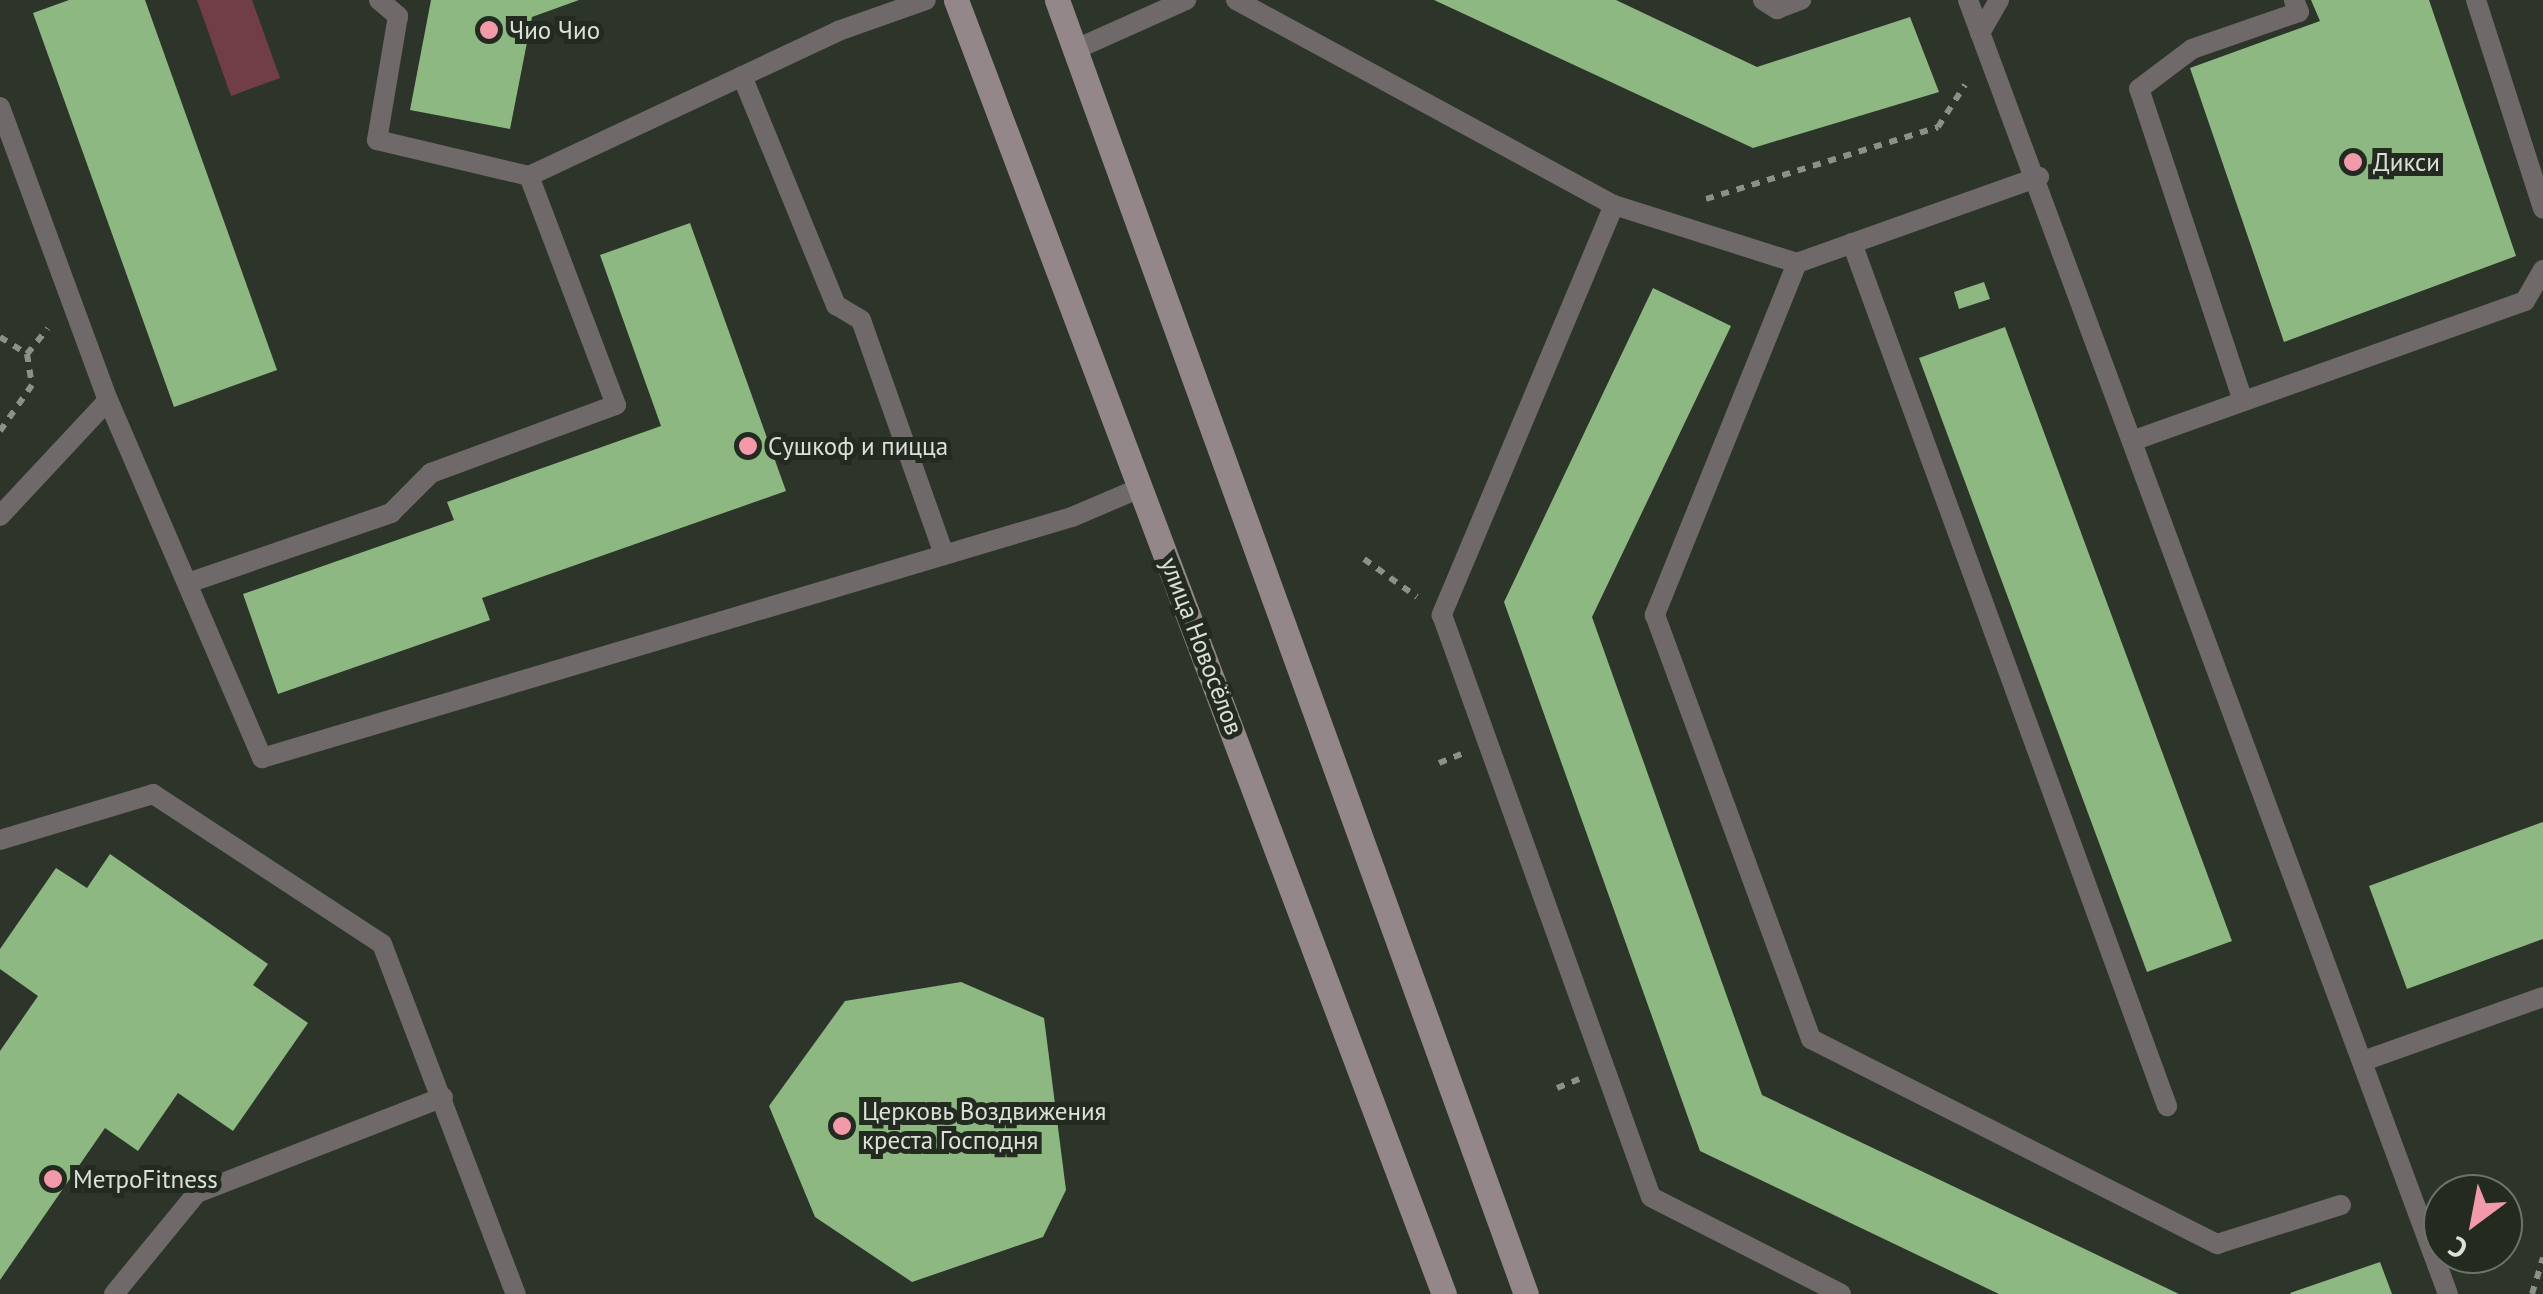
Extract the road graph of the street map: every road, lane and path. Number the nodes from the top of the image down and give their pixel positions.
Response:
1 (379, 0) edge
2 (926, 0) edge
3 (956, 0) edge
4 (1057, 0) edge
5 (1186, 0) edge
6 (1236, 0) edge
7 (1764, 0) edge
8 (1802, 0) edge
9 (1968, 0) edge
10 (1999, 0) edge
11 (2294, 0) edge
12 (2476, 0) edge
13 (1984, 42) junction
14 (1074, 50) junction
15 (742, 76) junction
16 (0, 107) edge
17 (529, 176) junction
18 (2039, 177) junction
19 (1690, 198) dead end
20 (1614, 206) junction
21 (2543, 209) edge
22 (1852, 244) junction
23 (1797, 263) junction
24 (2543, 270) edge
25 (0, 337) edge
26 (2242, 398) junction
27 (108, 400) junction
28 (0, 431) edge
29 (2132, 442) junction
30 (1140, 488) junction
31 (0, 516) edge
32 (944, 554) junction
33 (1364, 559) dead end
34 (188, 584) junction
35 (1442, 616) junction
36 (0, 840) edge
37 (2543, 997) edge
38 (2366, 1060) junction
39 (443, 1097) junction
40 (2168, 1106) dead end
41 (2341, 1206) dead end
42 (2543, 1258) edge
43 (114, 1294) edge
44 (516, 1294) edge
45 (1444, 1294) edge
46 (1526, 1294) edge
47 (1841, 1294) edge
48 (2448, 1294) edge
49 (2532, 1294) edge

1 - 17 lane
2 - 15 lane
3 - 30 main road, улица Новосёлов
4 - 14 main road
5 - 14 lane
6 - 20 lane
7 - 8 lane
9 - 13 lane
10 - 13 lane
11 - 26 lane
12 - 21 lane
13 - 18 lane
13 - 19 path
14 - 46 main road
15 - 17 lane
15 - 32 lane
16 - 27 lane
17 - 34 lane
18 - 22 lane
18 - 29 lane
20 - 23 lane
20 - 35 lane
22 - 23 lane
22 - 40 lane
23 - 41 lane
24 - 26 lane
25 - 28 path
26 - 29 lane
27 - 31 lane
27 - 34 lane
29 - 38 lane
30 - 32 lane
30 - 45 main road, улица Новосёлов
32 - 34 lane
33 - 35 path
35 - 47 lane
36 - 39 lane
37 - 38 lane
38 - 48 lane
39 - 43 lane
39 - 44 lane
42 - 49 path

